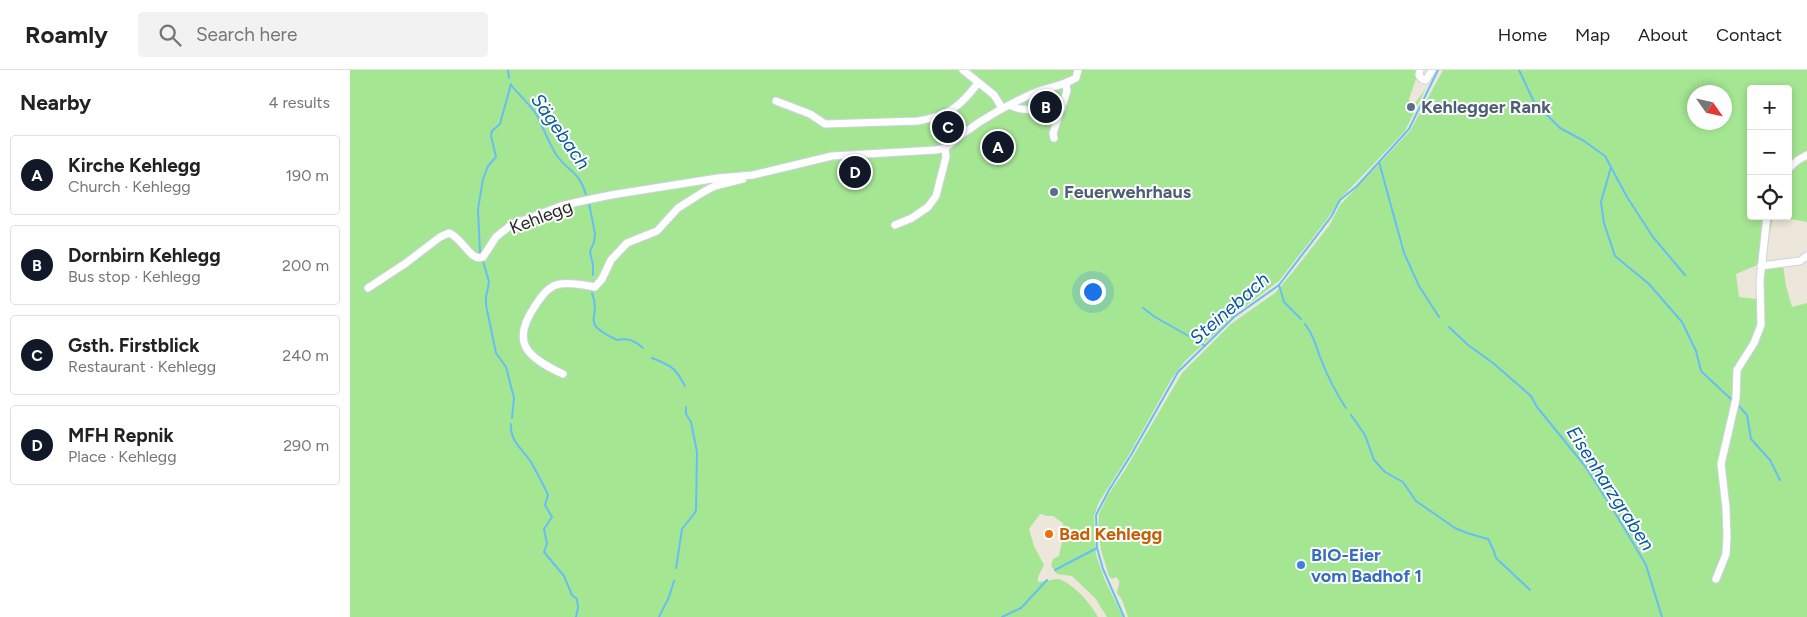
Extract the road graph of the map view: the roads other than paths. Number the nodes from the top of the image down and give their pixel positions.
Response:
1 (963, 70) edge
2 (1078, 70) edge
3 (1420, 70) edge
4 (1432, 70) edge
5 (978, 83) junction
6 (1066, 84) junction
7 (776, 100) dead end
8 (1010, 105) junction
9 (1002, 108) junction
10 (1062, 108) junction
11 (1054, 138) dead end
12 (945, 148) junction
13 (1807, 155) edge
14 (1792, 165) edge
15 (753, 175) junction
16 (1767, 220) edge
17 (895, 225) dead end
18 (1807, 256) edge
19 (1761, 266) junction
20 (368, 288) dead end
21 (563, 374) dead end
22 (1716, 579) dead end

1 - 5 street
2 - 6 street
3 - 4 street
5 - 7 street
5 - 9 street
6 - 8 street, Kehlegg
6 - 10 street
8 - 9 street, Kehlegg
8 - 10 street
9 - 12 street, Kehlegg
10 - 11 street
12 - 15 street, Kehlegg
12 - 17 street
13 - 14 street
15 - 20 street, Kehlegg
15 - 21 street, Kehlegg
16 - 19 street
18 - 19 street
19 - 22 street

